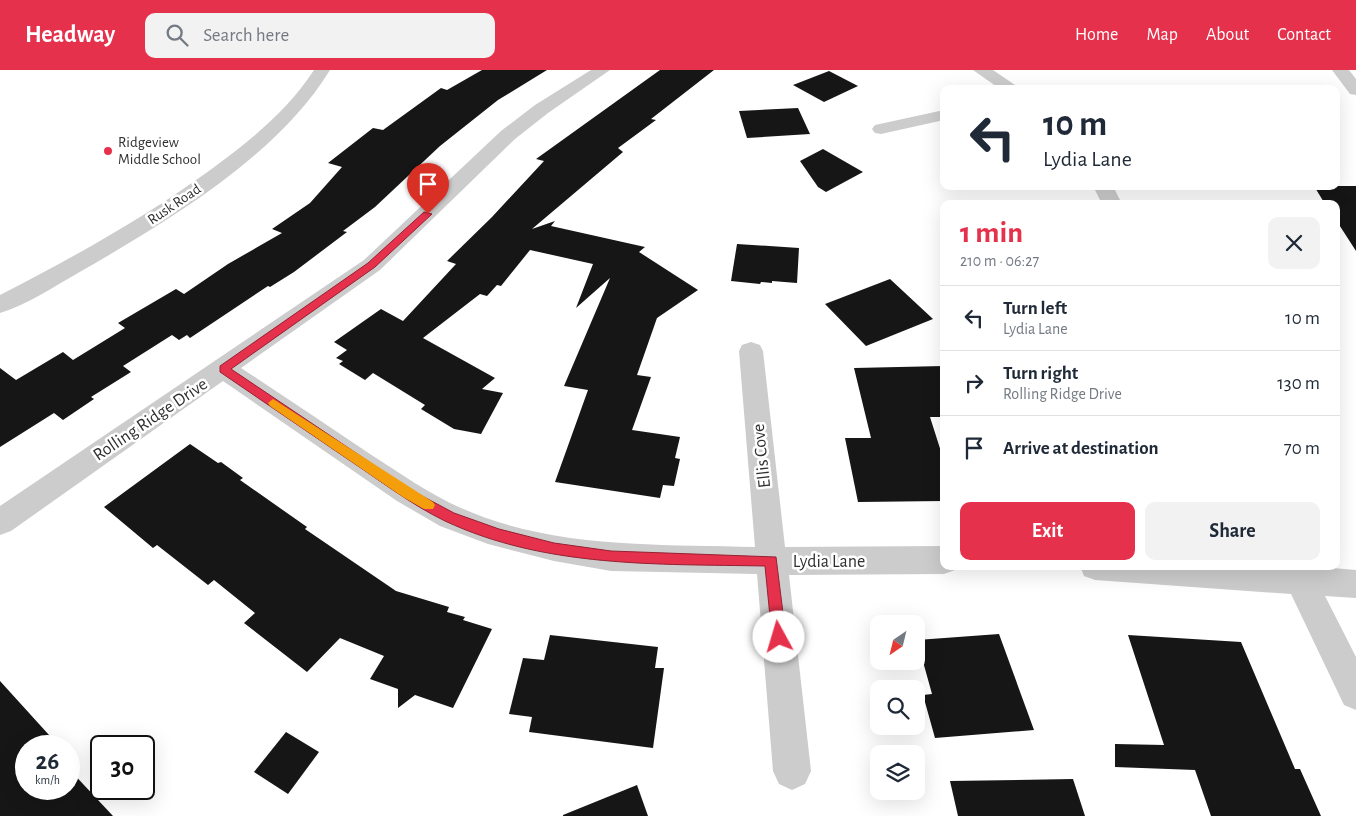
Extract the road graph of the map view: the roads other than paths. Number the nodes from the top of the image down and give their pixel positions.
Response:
1 (322, 70) edge
2 (602, 70) edge
3 (981, 70) edge
4 (1340, 70) edge
5 (1007, 85) edge
6 (1356, 90) edge
7 (940, 116) edge
8 (881, 129) dead end
9 (0, 305) edge
10 (751, 351) dead end
11 (224, 369) junction
12 (0, 522) edge
13 (940, 560) edge
14 (771, 561) junction
15 (1210, 570) edge
16 (1297, 573) edge
17 (1356, 584) edge
18 (1356, 693) edge
19 (792, 771) dead end

1 - 9 street, Rusk Road
2 - 11 street, Rolling Ridge Drive
3 - 5 street
4 - 6 street
7 - 8 street
10 - 14 street, Ellis Cove
11 - 12 street, Rolling Ridge Drive
11 - 14 street, Lydia Lane
13 - 14 street, Lydia Lane
14 - 19 street, Ellis Cove
15 - 16 street
16 - 17 street
16 - 18 street

